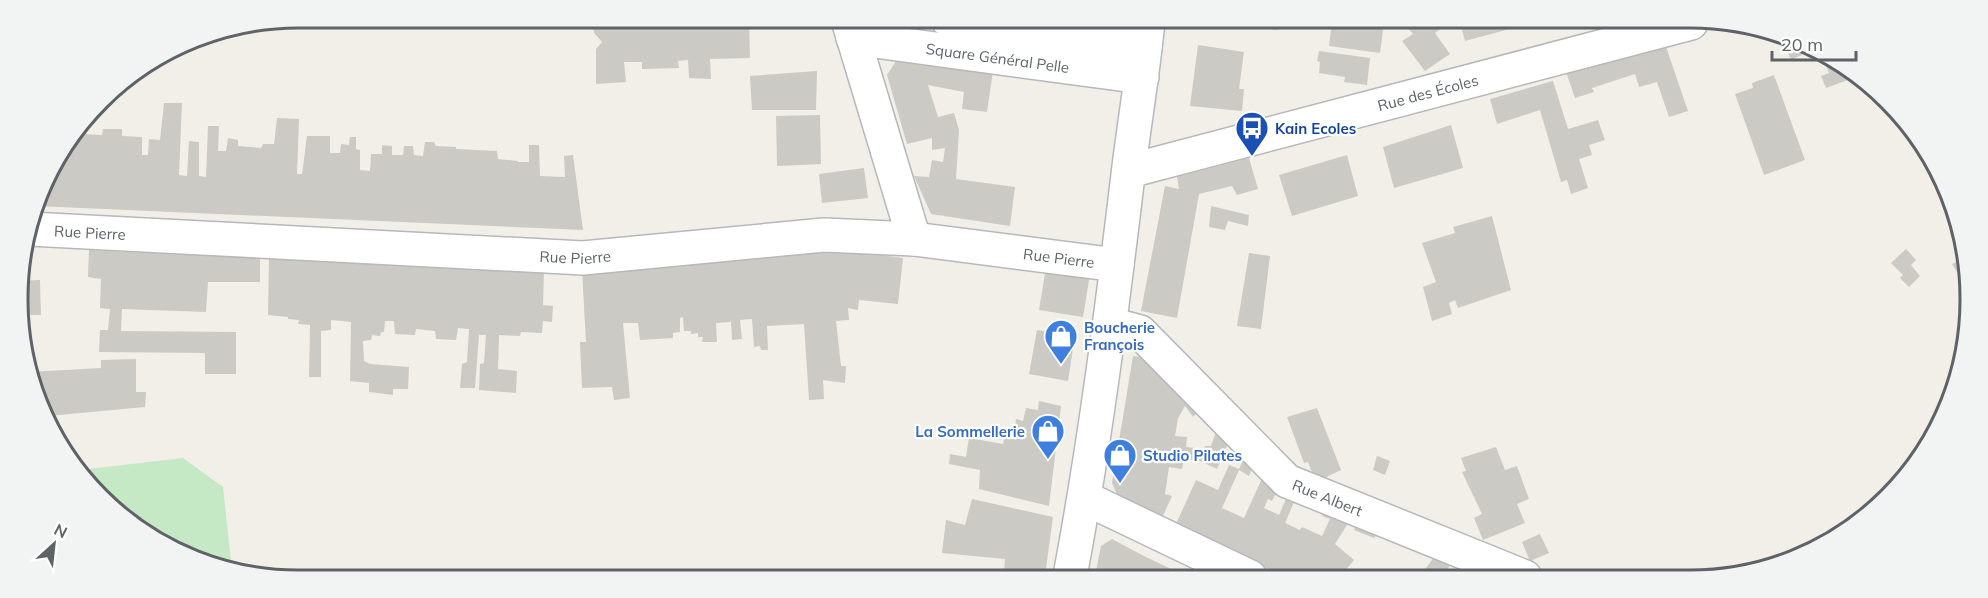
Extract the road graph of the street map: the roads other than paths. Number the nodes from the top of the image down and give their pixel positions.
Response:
1 (1672, 28) edge
2 (851, 29) edge
3 (962, 33) edge
4 (1145, 48) edge
5 (1129, 171) junction
6 (38, 230) edge
7 (914, 239) junction
8 (1118, 265) junction
9 (1110, 324) junction
10 (1085, 498) junction
11 (1071, 570) edge
12 (1235, 570) edge
13 (1507, 570) edge

1 - 5 street, Rue des Écoles
2 - 3 street, Square Général Pelle
2 - 7 street
3 - 4 street, Square Général Pelle
4 - 5 street
5 - 8 street
6 - 7 street, Rue Pierre
7 - 8 street, Rue Pierre
8 - 9 street
9 - 10 street
9 - 13 street, Rue Albert
10 - 11 street
10 - 12 street

